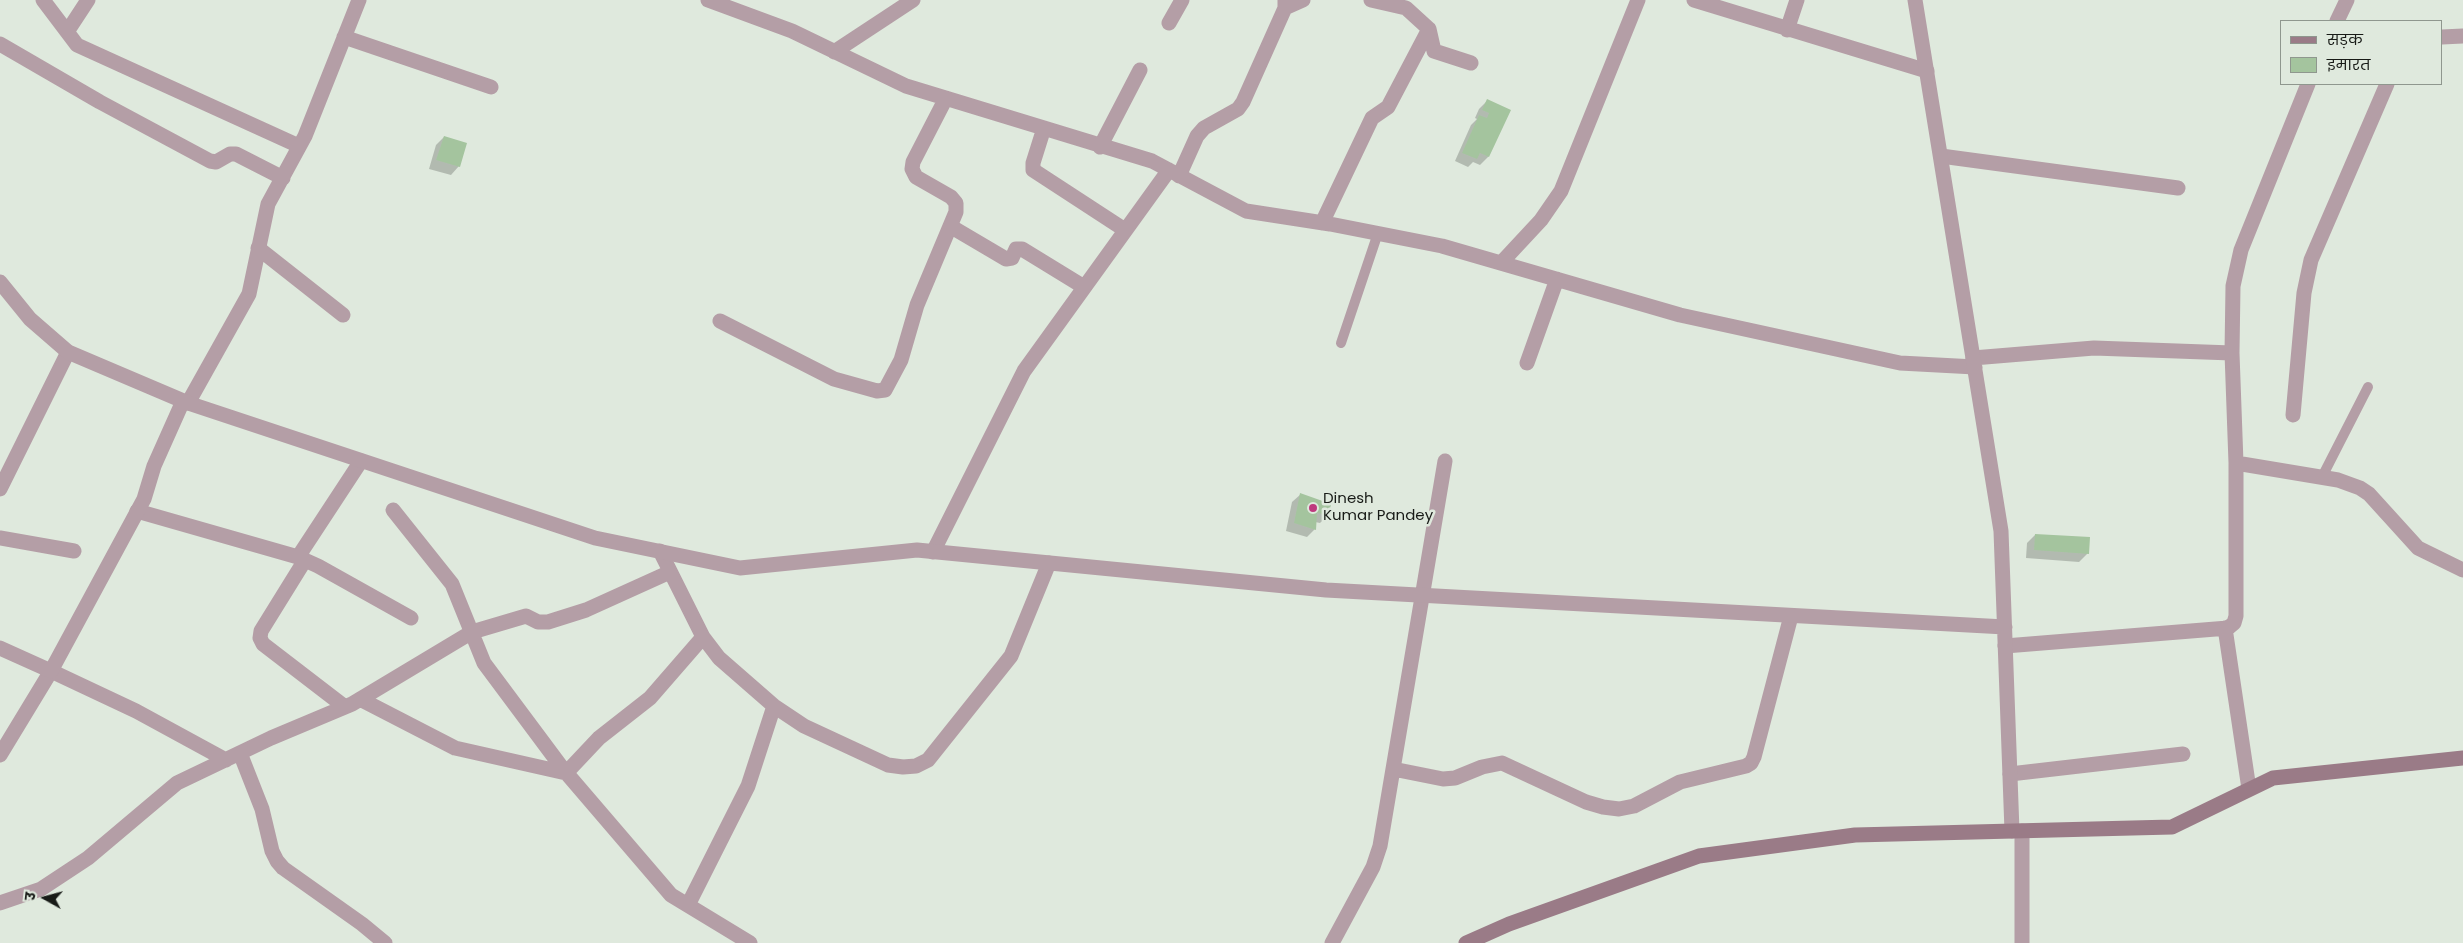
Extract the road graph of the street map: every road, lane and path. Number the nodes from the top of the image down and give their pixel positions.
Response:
1 (43, 0) edge
2 (88, 0) edge
3 (359, 0) edge
4 (708, 0) edge
5 (913, 0) edge
6 (1182, 0) edge
7 (1303, 0) edge
8 (1371, 0) edge
9 (1638, 0) edge
10 (1694, 0) edge
11 (1797, 0) edge
12 (1915, 0) edge
13 (2347, 0) edge
14 (1285, 4) edge
15 (1406, 4) edge
16 (2337, 20) edge
17 (1169, 23) dead end
18 (1429, 29) junction
19 (1787, 30) junction
20 (67, 32) junction
21 (2463, 36) edge
22 (344, 37) junction
23 (2443, 37) edge
24 (0, 44) edge
25 (834, 52) junction
26 (1471, 63) dead end
27 (1140, 70) dead end
28 (1926, 71) junction
29 (2308, 85) edge
30 (2387, 85) edge
31 (491, 87) dead end
32 (946, 98) junction
33 (1044, 128) junction
34 (300, 146) junction
35 (1100, 147) junction
36 (1940, 156) junction
37 (1174, 173) junction
38 (283, 178) junction
39 (2178, 188) dead end
40 (1322, 222) junction
41 (950, 226) junction
42 (1125, 230) junction
43 (1378, 233) junction
44 (258, 248) junction
45 (1500, 263) junction
46 (1557, 279) junction
47 (0, 282) edge
48 (1084, 288) junction
49 (343, 315) dead end
50 (720, 321) dead end
51 (1340, 343) dead end
52 (68, 352) junction
53 (2232, 353) junction
54 (1974, 362) junction
55 (1527, 363) dead end
56 (2368, 387) dead end
57 (186, 402) junction
58 (2293, 415) dead end
59 (361, 461) junction
60 (1445, 461) dead end
61 (2236, 463) junction
62 (2322, 477) junction
63 (0, 489) edge
64 (393, 510) dead end
65 (137, 511) junction
66 (0, 538) edge
67 (74, 551) dead end
68 (660, 551) junction
69 (933, 552) junction
70 (302, 558) junction
71 (1049, 563) junction
72 (2463, 570) edge
73 (670, 572) junction
74 (1423, 596) junction
75 (1791, 616) junction
76 (411, 618) dead end
77 (2005, 627) junction
78 (2225, 628) junction
79 (472, 632) junction
80 (703, 637) junction
81 (2005, 646) junction
82 (0, 648) edge
83 (51, 671) junction
84 (360, 699) junction
85 (774, 706) junction
86 (344, 707) junction
87 (2183, 754) dead end
88 (0, 755) edge
89 (233, 756) junction
90 (2463, 758) edge
91 (1393, 769) junction
92 (566, 773) junction
93 (2010, 774) junction
94 (2249, 790) junction
95 (2017, 831) junction
96 (0, 903) edge
97 (688, 905) junction
98 (385, 943) edge
99 (750, 943) edge
100 (1332, 943) edge
101 (1466, 943) edge
102 (2022, 943) edge

1 - 20 street
2 - 20 street
3 - 22 street
4 - 25 street
5 - 25 street
6 - 17 street
7 - 14 street
8 - 15 street
9 - 45 street
10 - 19 street
11 - 19 street
12 - 28 street
13 - 16 street
14 - 37 street
15 - 18 street
18 - 26 street
18 - 40 street
19 - 28 street
20 - 34 street
21 - 23 street
22 - 31 street
22 - 34 street
24 - 38 street
25 - 32 street
27 - 35 street
28 - 36 street
29 - 53 street
30 - 58 street
32 - 33 street
32 - 41 street
33 - 35 street
33 - 42 street
34 - 38 street
35 - 37 street
36 - 39 street
36 - 54 street
37 - 40 street
37 - 42 street
38 - 44 street
40 - 43 street
41 - 48 street
41 - 50 street
42 - 48 street
43 - 45 street
43 - 51 lane
44 - 49 street
44 - 57 street
45 - 46 street
46 - 54 street
46 - 55 street
47 - 52 street
48 - 69 street
52 - 57 street
52 - 63 street
53 - 54 street
53 - 61 street
54 - 77 street
56 - 62 lane
57 - 59 street
57 - 65 street
59 - 68 street
59 - 70 street
60 - 74 street
61 - 62 street
61 - 78 street
62 - 72 street
64 - 79 street
65 - 70 street
65 - 83 street
66 - 67 street
68 - 69 street
68 - 73 street
69 - 71 street
70 - 76 street
70 - 86 street
71 - 74 street
71 - 85 street
73 - 79 street
73 - 80 street
74 - 75 street
74 - 91 street
75 - 77 street
75 - 91 street
77 - 81 street
78 - 81 street
78 - 94 street
79 - 84 street
79 - 92 street
80 - 85 street
80 - 92 street
81 - 93 street
82 - 83 street
83 - 88 street
83 - 89 street
84 - 86 street
84 - 92 street
85 - 97 street
86 - 89 street
87 - 93 street
89 - 96 street
89 - 98 street
90 - 94 main road
91 - 100 street
92 - 97 street
93 - 95 street
94 - 95 main road
95 - 101 main road
95 - 102 street
97 - 99 street

